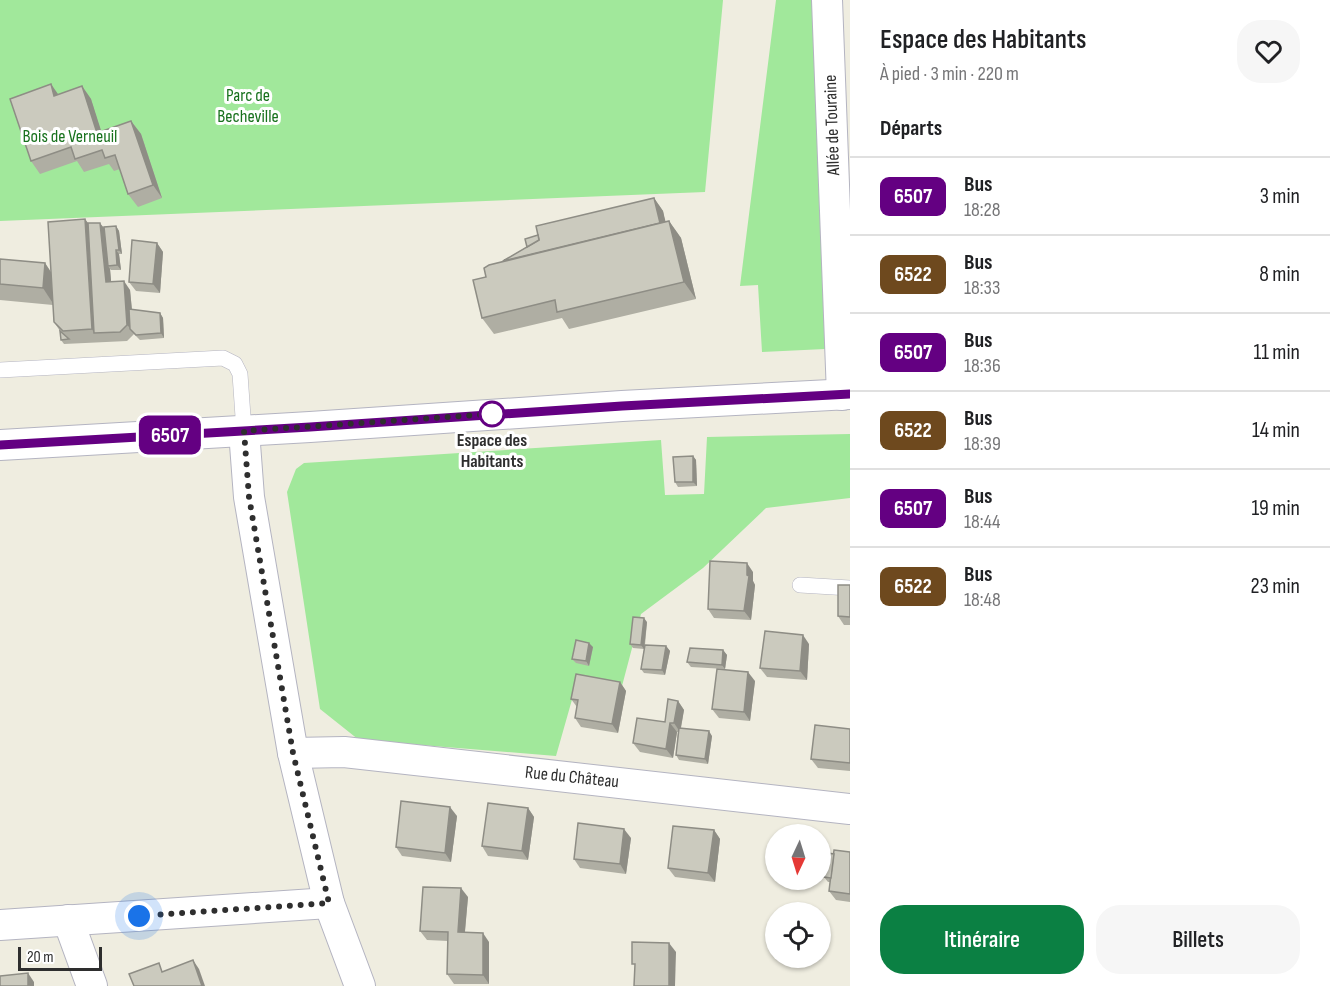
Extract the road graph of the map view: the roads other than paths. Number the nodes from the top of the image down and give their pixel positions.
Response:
1 (827, 0) edge
2 (0, 370) edge
3 (846, 395) edge
4 (244, 431) junction
5 (0, 445) edge
6 (800, 585) dead end
7 (850, 588) edge
8 (293, 753) junction
9 (850, 809) edge
10 (329, 903) junction
11 (68, 920) junction
12 (0, 926) edge
13 (92, 986) edge
14 (360, 986) edge

1 - 3 street, Allée de Touraine
2 - 4 lane
3 - 4 street
4 - 5 street
4 - 8 street
6 - 7 lane
8 - 9 street, Rue du Château
8 - 10 street
10 - 11 street
10 - 14 street
11 - 12 street
11 - 13 street

